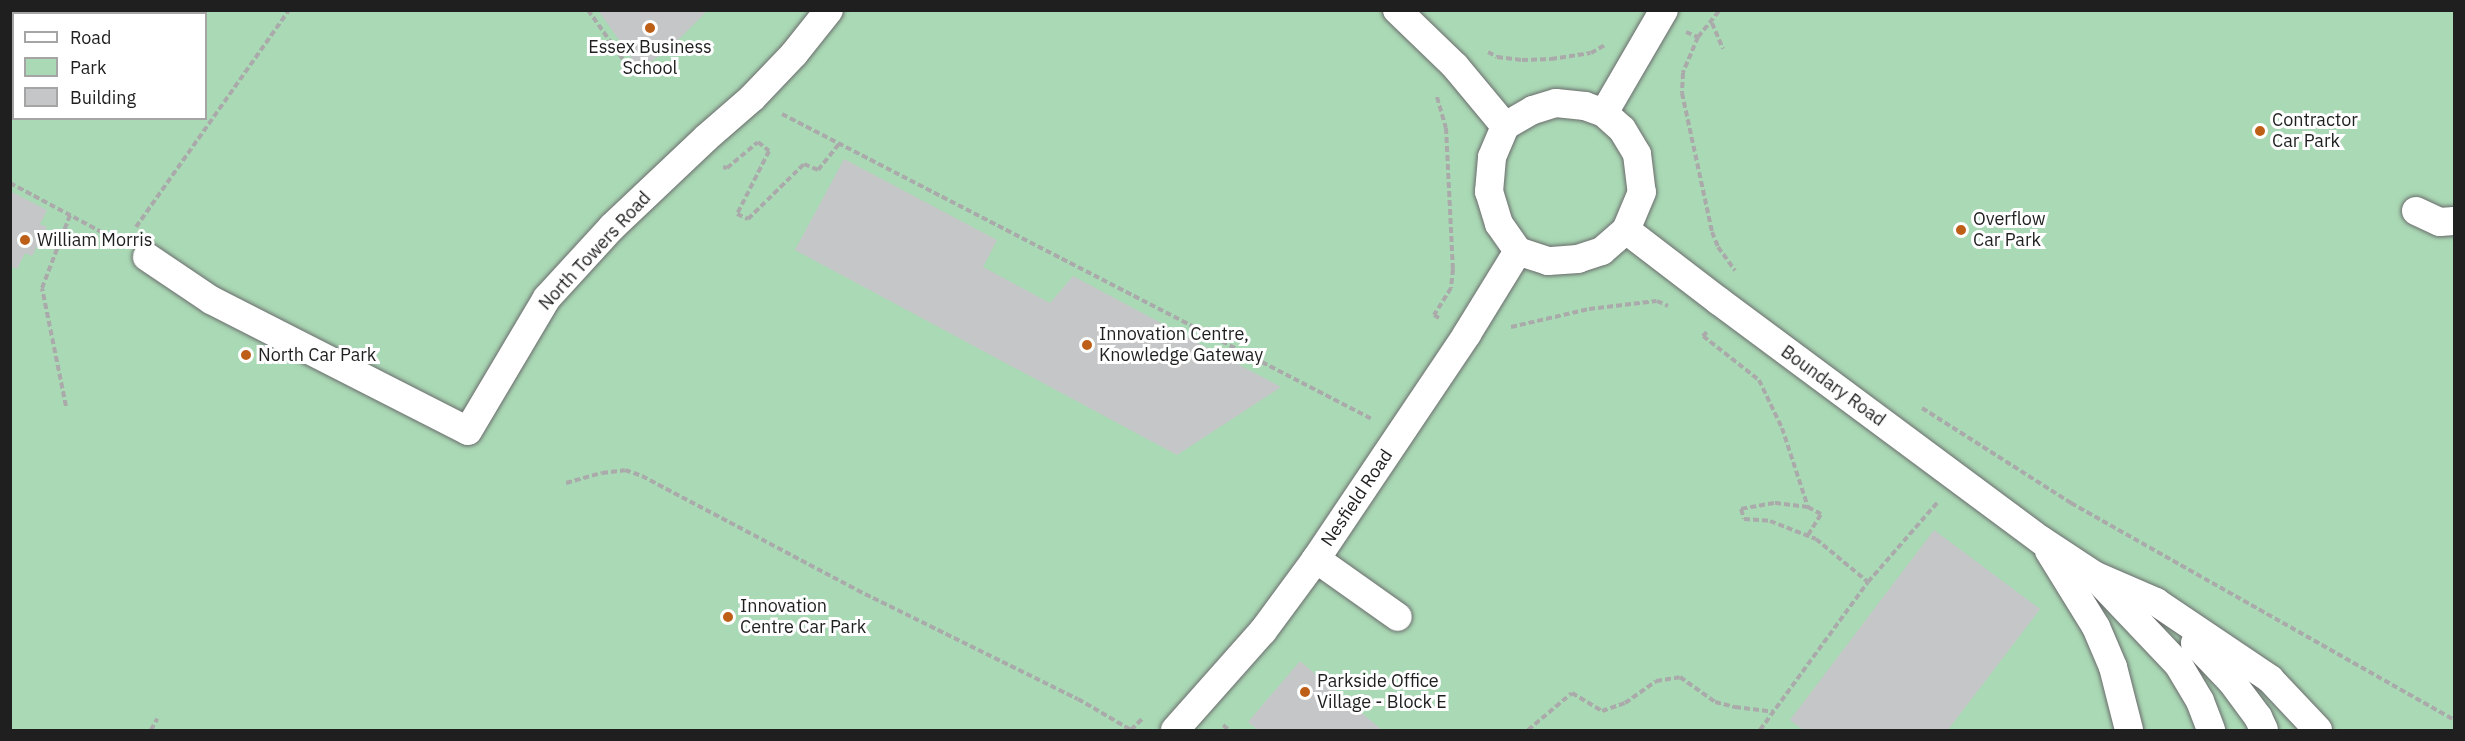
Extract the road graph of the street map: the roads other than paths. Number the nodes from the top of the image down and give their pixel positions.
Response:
1 (829, 10) edge
2 (1397, 10) edge
3 (1661, 15) edge
4 (1604, 113) junction
5 (1505, 126) junction
6 (2416, 211) dead end
7 (2454, 221) edge
8 (1626, 230) junction
9 (135, 251) road end
10 (1518, 251) junction
11 (2041, 540) junction
12 (1316, 559) junction
13 (2094, 575) junction
14 (2156, 602) junction
15 (1398, 617) dead end
16 (1175, 730) edge
17 (2129, 730) edge
18 (2211, 730) edge
19 (2264, 730) edge
20 (2318, 730) edge

1 - 9 street, North Towers Road
2 - 5 street
3 - 4 street
4 - 5 street
4 - 8 street
5 - 10 street
6 - 7 street
8 - 10 street
8 - 11 street, Boundary Road
10 - 12 street, Nesfield Road
11 - 13 street, Boundary Road
11 - 17 street, Boundary Road
12 - 15 street
12 - 16 street, Nesfield Road
13 - 14 street, Boundary Road
13 - 18 street, Boundary Road
14 - 19 street, Boundary Road
14 - 20 street, Boundary Road

